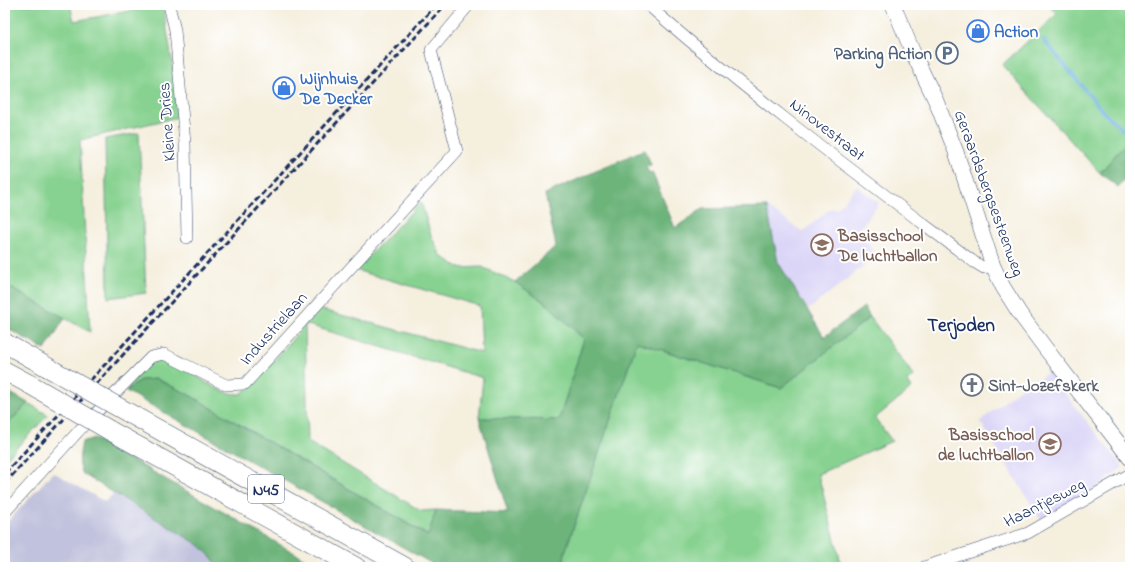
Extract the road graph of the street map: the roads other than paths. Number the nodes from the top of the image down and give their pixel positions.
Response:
1 (170, 5) edge
2 (468, 5) edge
3 (648, 5) edge
4 (893, 5) edge
5 (187, 238) dead end
6 (993, 266) junction
7 (5, 343) edge
8 (5, 371) edge
9 (1130, 458) edge
10 (1130, 474) edge
11 (5, 512) edge
12 (356, 567) edge
13 (406, 567) edge
14 (924, 567) edge

1 - 5 street, Kleine Dries
2 - 11 street, Industrielaan
3 - 6 street, Ninovestraat
4 - 6 main road, Geraardsbergsesteenweg
6 - 9 main road, Geraardsbergsesteenweg
7 - 13 highway, N45, bridge
8 - 12 highway, N45, bridge
10 - 14 street, Haantjesweg

